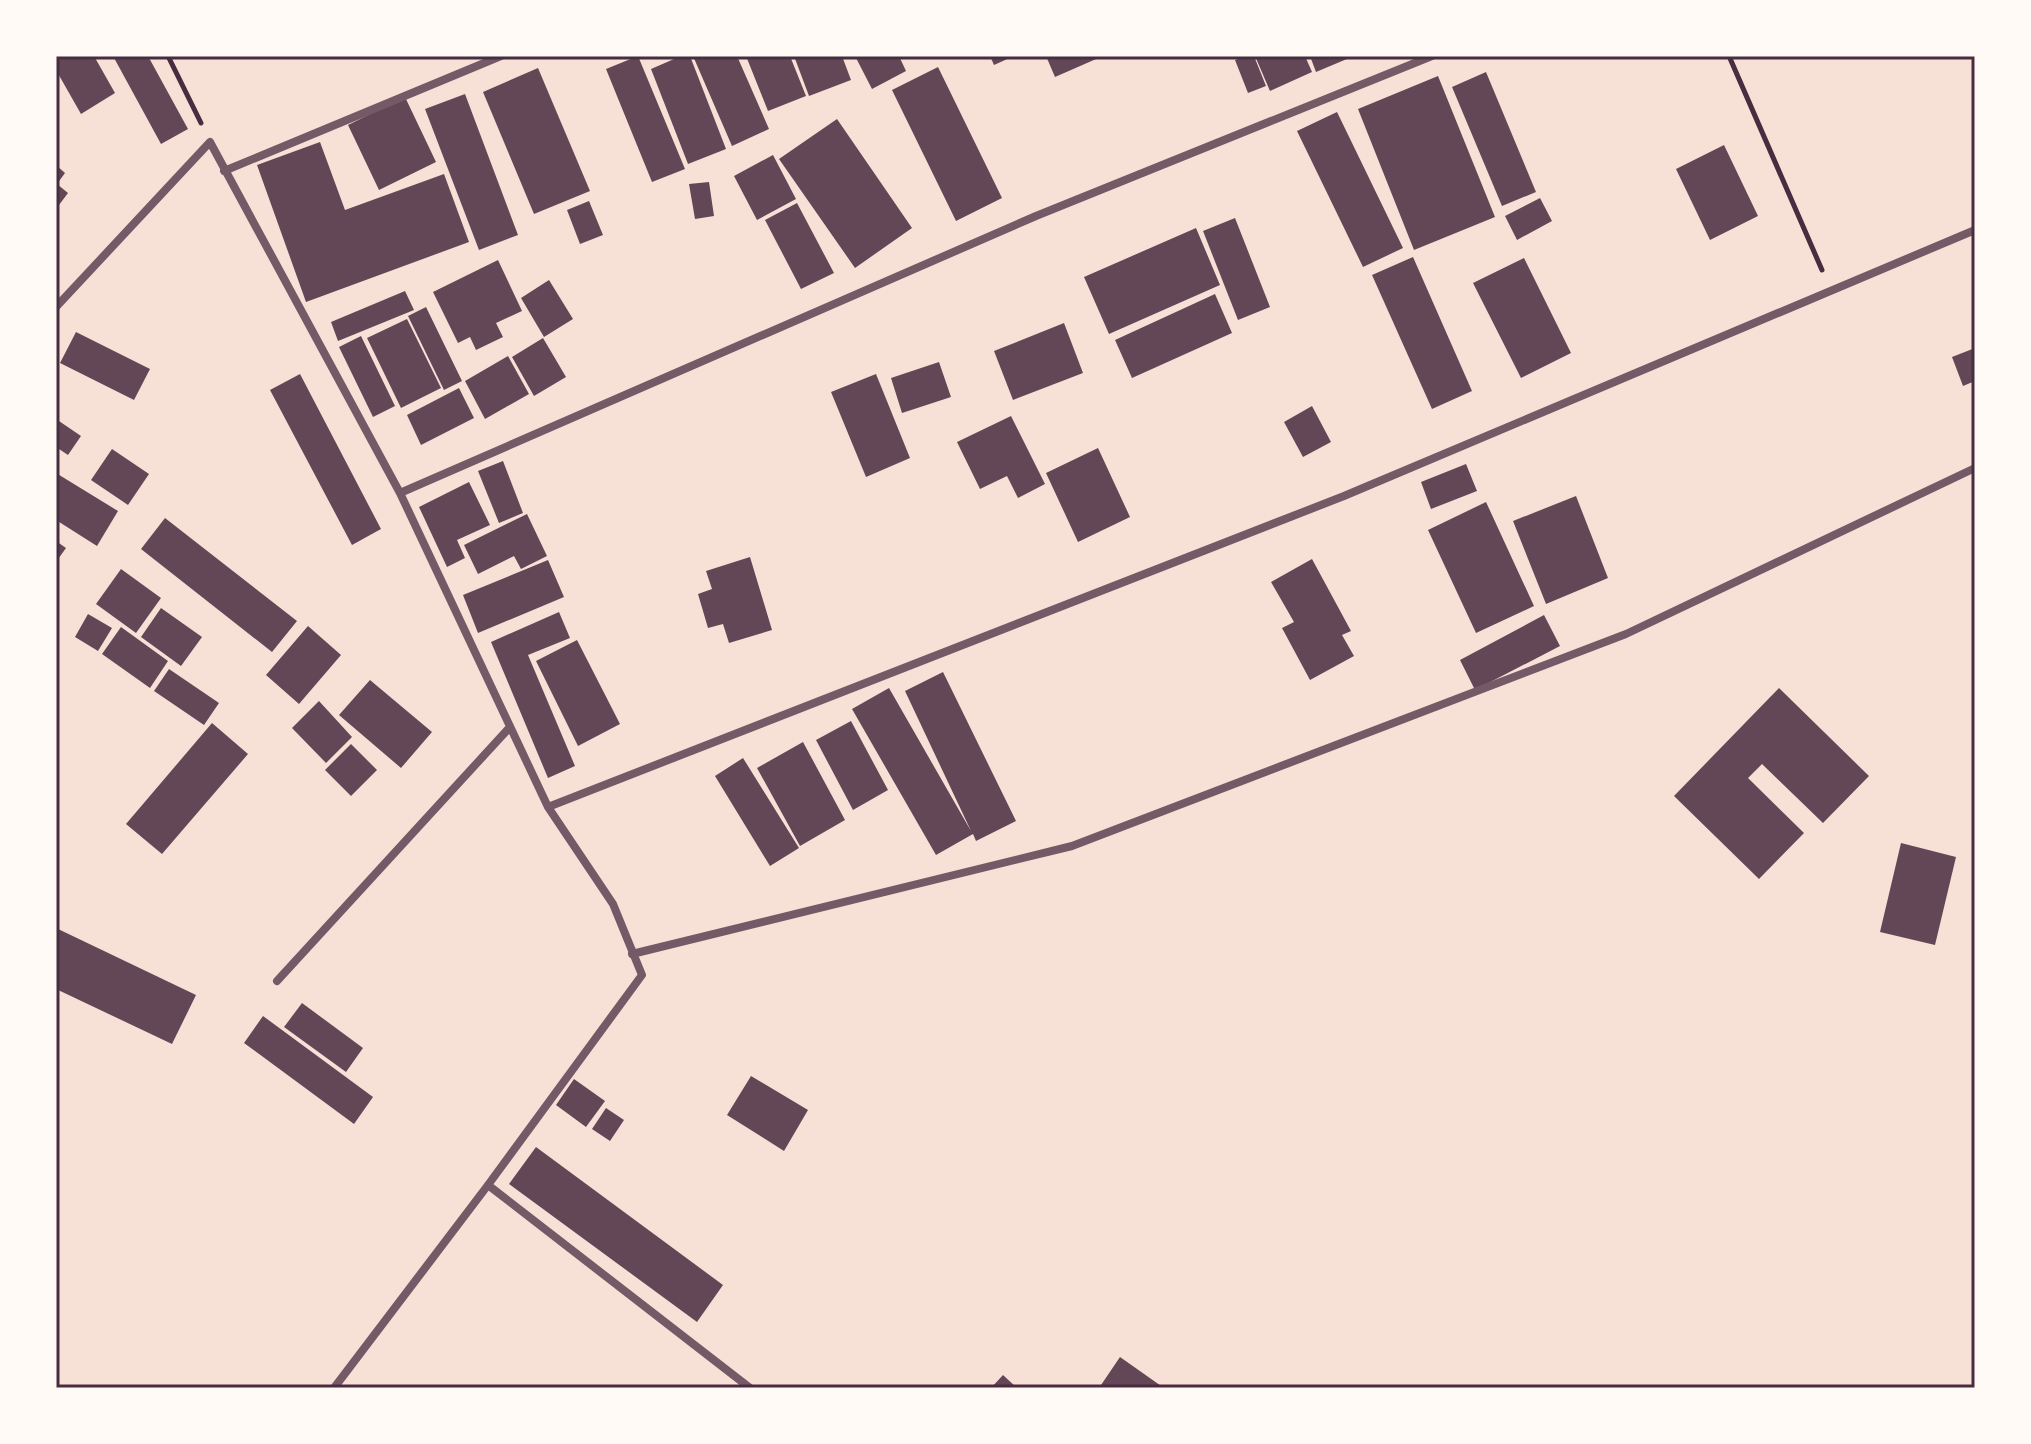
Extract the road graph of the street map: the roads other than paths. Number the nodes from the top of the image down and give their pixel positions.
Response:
1 (501, 56) edge
2 (1432, 56) edge
3 (224, 171) junction
4 (1975, 230) edge
5 (56, 307) edge
6 (1975, 468) edge
7 (400, 493) junction
8 (510, 727) junction
9 (548, 807) junction
10 (632, 954) junction
11 (277, 981) dead end
12 (488, 1185) junction
13 (334, 1388) edge
14 (750, 1388) edge

1 - 3 street
2 - 7 street
3 - 5 street
3 - 7 street
4 - 9 street
6 - 10 street
7 - 8 street
8 - 9 street
8 - 11 street
9 - 10 street
10 - 12 street
12 - 13 street
12 - 14 street

